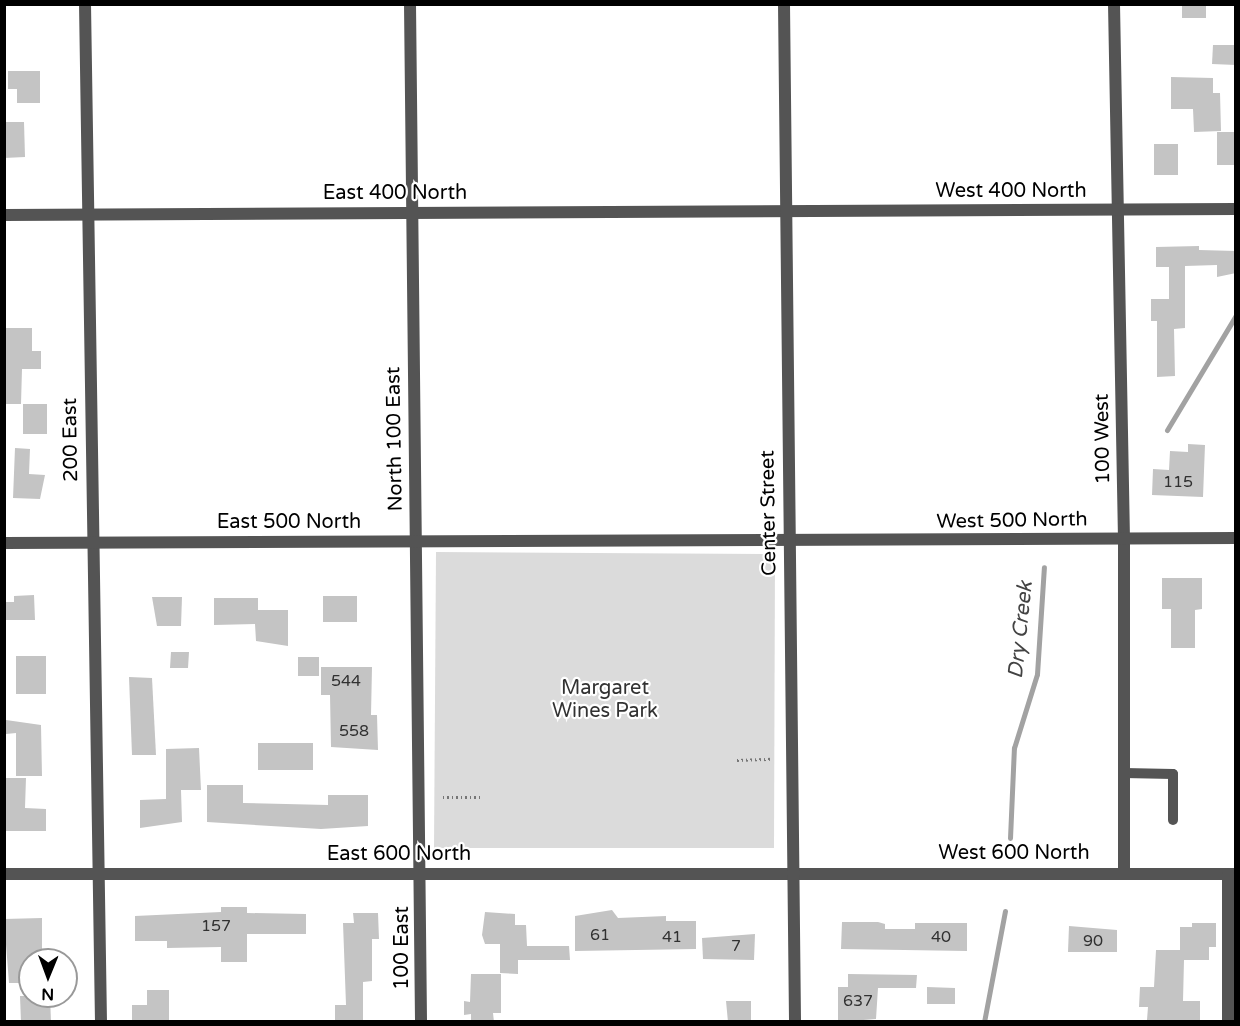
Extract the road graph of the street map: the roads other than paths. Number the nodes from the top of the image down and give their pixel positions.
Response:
1 (85, 4) edge
2 (410, 4) edge
3 (784, 4) edge
4 (1114, 4) edge
5 (786, 209) junction
6 (1236, 209) edge
7 (1118, 211) junction
8 (411, 212) junction
9 (87, 214) junction
10 (4, 215) edge
11 (1236, 538) edge
12 (1124, 539) junction
13 (92, 542) junction
14 (417, 542) junction
15 (4, 543) edge
16 (789, 543) junction
17 (1124, 773) junction
18 (1173, 820) dead end
19 (793, 873) junction
20 (1124, 873) junction
21 (4, 874) edge
22 (98, 874) junction
23 (421, 874) junction
24 (1232, 874) edge
25 (101, 1022) edge
26 (421, 1022) edge
27 (795, 1022) edge
28 (1228, 1022) edge

1 - 9 street, 200 East
2 - 8 street, North 100 East
3 - 5 street, Center Street
4 - 7 street, 100 West
5 - 7 street, West 400 North
5 - 8 street, East 400 North
5 - 16 street, Center Street
6 - 7 street, West 400 North
7 - 12 street, 100 West
8 - 9 street, East 400 North
8 - 14 street, North 100 East
9 - 10 street, East 400 North
9 - 13 street, 200 East
11 - 12 street, West 500 North
12 - 16 street, West 500 North
12 - 17 street, 100 West
13 - 14 street, East 500 North
13 - 15 street, East 500 North
13 - 22 street, 200 East
14 - 16 street, East 500 North
14 - 23 street, North 100 East
16 - 19 street, Center Street
17 - 18 lane
17 - 20 street, 100 West
19 - 20 street, West 600 North
19 - 23 street, East 600 North
19 - 27 street, Center Street
20 - 24 street, West 600 North
21 - 22 street, East 600 North
22 - 23 street, East 600 North
22 - 25 street, 200 East
23 - 26 street, 100 East
24 - 28 street

